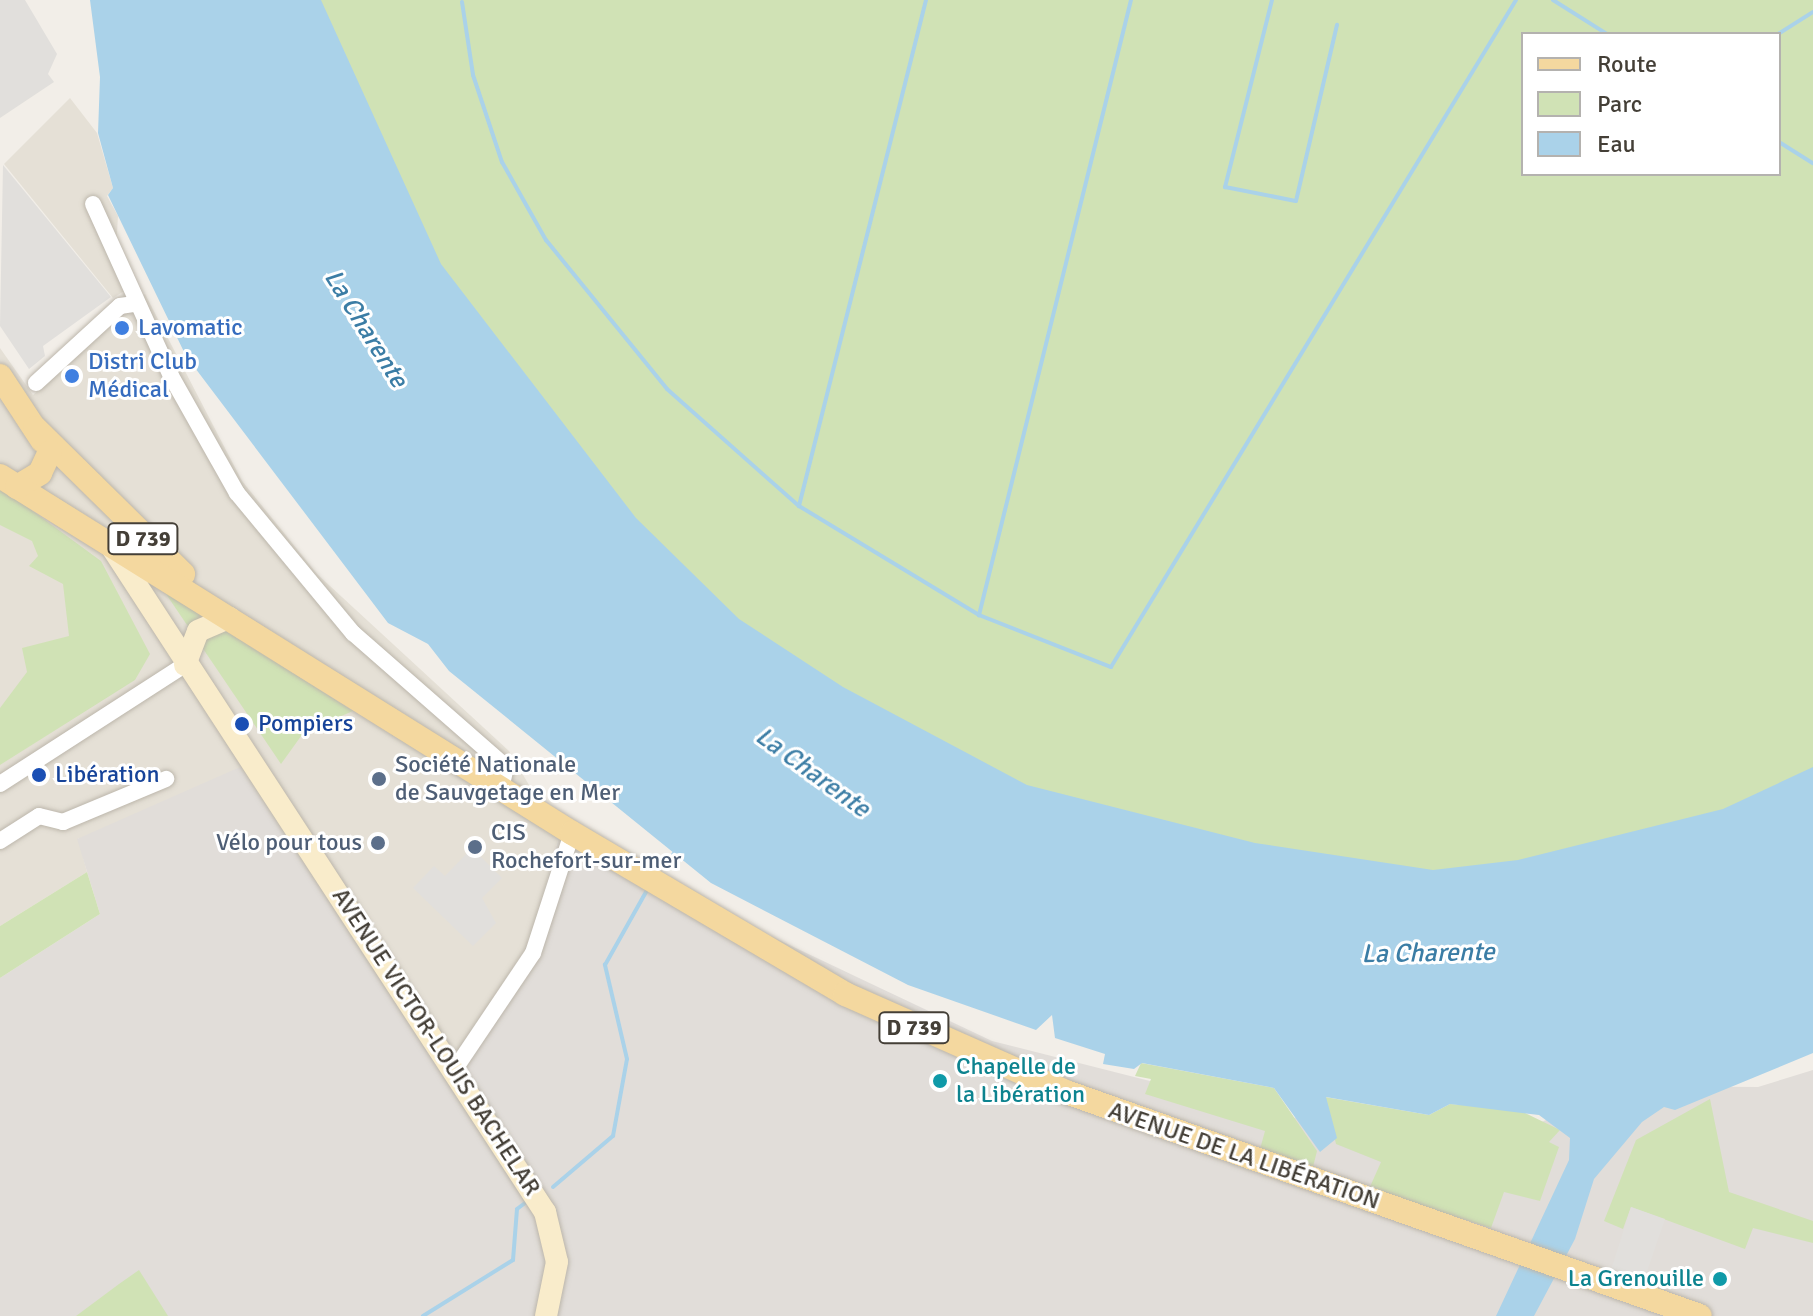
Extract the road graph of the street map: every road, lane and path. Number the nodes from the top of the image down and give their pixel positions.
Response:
1 (93, 204) dead end
2 (135, 304) junction
3 (0, 376) edge
4 (36, 383) dead end
5 (35, 428) junction
6 (50, 452) junction
7 (9, 482) edge
8 (109, 543) junction
9 (229, 618) junction
10 (263, 639) junction
11 (185, 665) junction
12 (166, 779) dead end
13 (0, 784) edge
14 (501, 788) junction
15 (572, 833) junction
16 (0, 841) edge
17 (453, 1072) junction
18 (546, 1316) edge
19 (1700, 1316) edge

1 - 2 street
2 - 4 street
2 - 14 street
3 - 5 main road, D 739
5 - 6 main road, D 739
5 - 10 main road, D 739
6 - 7 main road, D 739
6 - 8 main road, D 739
7 - 8 main road, D 739
8 - 9 main road, AVENUE DE LA LIBÉRATION / D 739
8 - 11 main road, AVENUE VICTOR-LOUIS BACHELAR
9 - 10 main road, AVENUE DE LA LIBÉRATION / D 739
9 - 11 main road
10 - 14 main road, AVENUE DE LA LIBÉRATION / D 739
11 - 13 street
11 - 17 main road, AVENUE VICTOR-LOUIS BACHELAR
12 - 16 street
14 - 15 main road, AVENUE DE LA LIBÉRATION / D 739
15 - 17 street
15 - 19 main road, AVENUE DE LA LIBÉRATION / D 739
17 - 18 main road, AVENUE VICTOR-LOUIS BACHELAR

